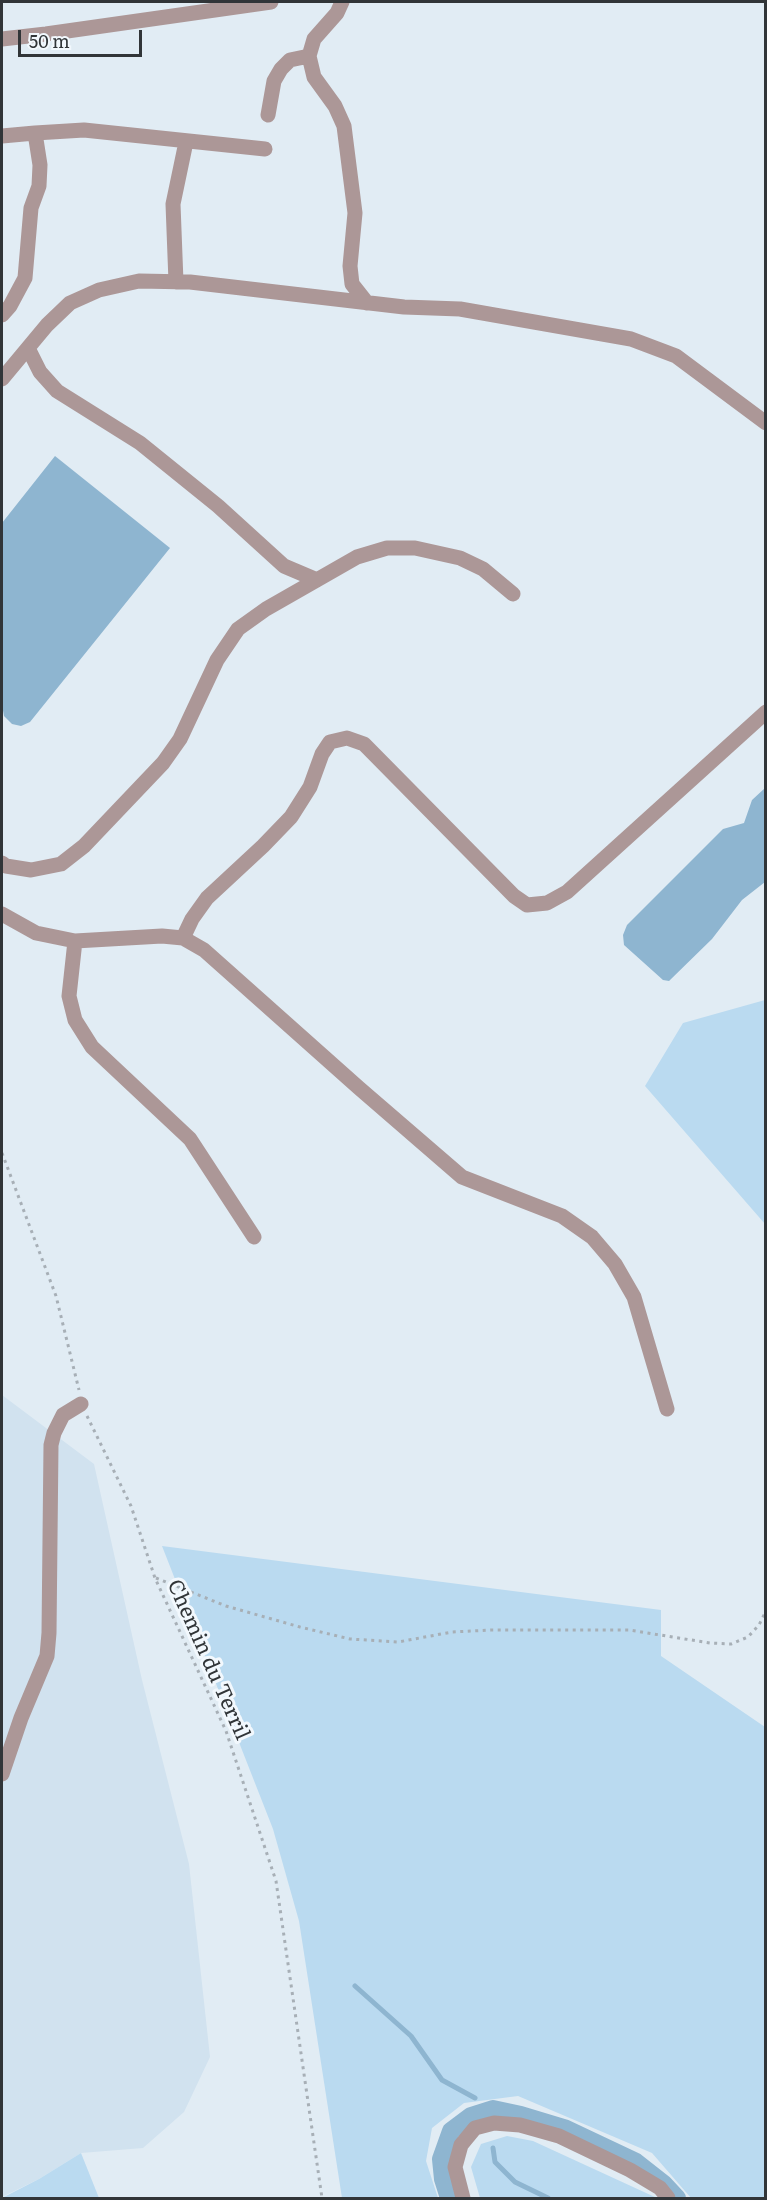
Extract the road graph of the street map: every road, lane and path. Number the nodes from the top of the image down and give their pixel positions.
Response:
1 (271, 2) edge
2 (342, 2) edge
3 (2, 39) edge
4 (309, 56) junction
5 (268, 115) dead end
6 (35, 133) junction
7 (2, 136) edge
8 (186, 142) junction
9 (265, 149) dead end
10 (176, 282) junction
11 (367, 303) junction
12 (2, 315) edge
13 (28, 348) junction
14 (2, 379) edge
15 (765, 423) edge
16 (317, 580) junction
17 (513, 594) dead end
18 (765, 712) edge
19 (2, 863) edge
20 (2, 914) edge
21 (183, 938) junction
22 (75, 941) junction
23 (2, 1153) edge
24 (254, 1237) dead end
25 (81, 1404) junction
26 (667, 1409) dead end
27 (155, 1578) junction
28 (765, 1611) edge
29 (2, 1774) edge
30 (322, 2199) edge
31 (463, 2199) edge
32 (668, 2199) edge

1 - 3 lane
2 - 4 lane
4 - 5 lane
4 - 11 lane
6 - 7 lane
6 - 8 lane
6 - 12 lane
8 - 9 lane
8 - 10 lane
10 - 11 lane
10 - 13 lane
11 - 15 lane
13 - 14 lane
13 - 16 lane
16 - 17 lane
16 - 19 lane
18 - 21 lane
20 - 22 lane
21 - 22 lane
21 - 26 lane
22 - 24 lane
23 - 25 path, Chemin du Terril
25 - 27 path, Chemin du Terril
25 - 29 lane
27 - 28 path
27 - 30 path, Chemin du Terril
31 - 32 lane

